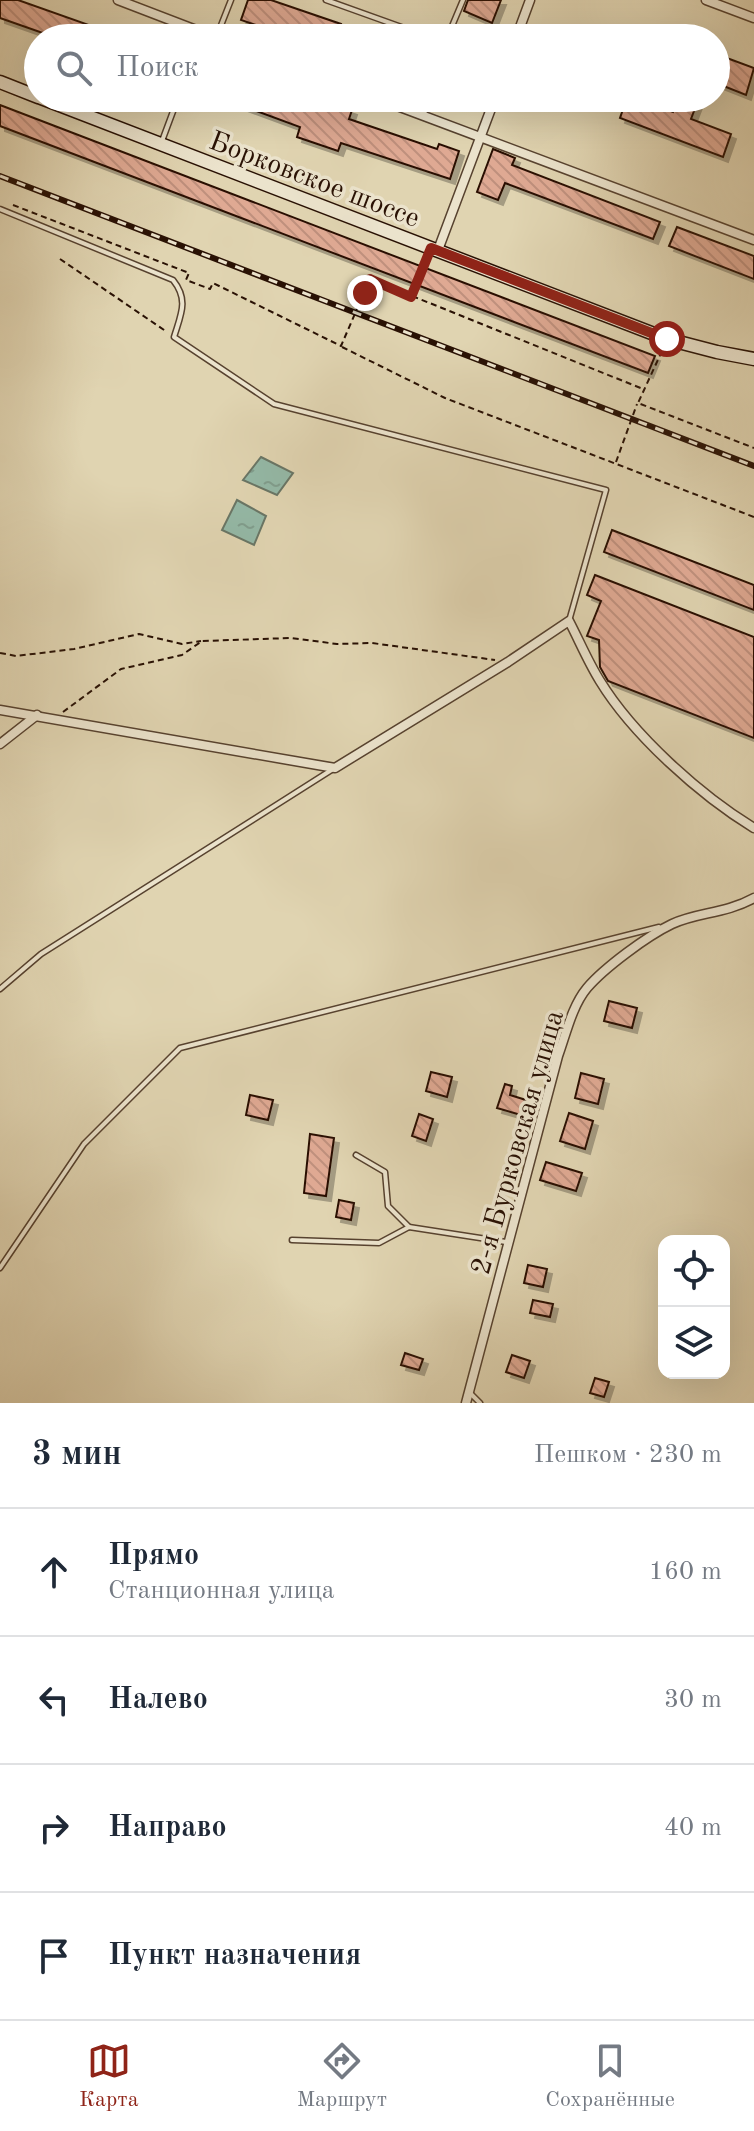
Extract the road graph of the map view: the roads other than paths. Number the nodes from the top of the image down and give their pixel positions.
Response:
1 (118, 0) edge
2 (231, 0) edge
3 (326, 0) edge
4 (462, 0) edge
5 (530, 0) edge
6 (710, 1) edge
7 (754, 18) edge
8 (176, 24) edge
9 (222, 24) edge
10 (393, 24) edge
11 (453, 24) edge
12 (521, 24) edge
13 (0, 82) edge
14 (24, 92) edge
15 (76, 112) edge
16 (173, 112) edge
17 (413, 112) edge
18 (424, 112) edge
19 (490, 112) edge
20 (423, 116) junction
21 (481, 138) junction
22 (160, 144) junction
23 (0, 209) edge
24 (754, 240) edge
25 (434, 249) junction
26 (754, 359) edge
27 (569, 621) junction
28 (0, 710) edge
29 (37, 715) junction
30 (0, 744) edge
31 (335, 768) junction
32 (754, 828) edge
33 (754, 898) edge
34 (673, 924) junction
35 (0, 989) edge
36 (356, 1155) dead end
37 (409, 1227) junction
38 (292, 1240) dead end
39 (509, 1243) junction
40 (0, 1268) edge
41 (469, 1392) junction
42 (466, 1403) edge
43 (480, 1403) edge

1 - 8 street
2 - 9 lane
3 - 10 lane
4 - 11 lane
5 - 12 street
6 - 7 street
13 - 14 main road, Борковское шоссе
15 - 22 main road, Борковское шоссе
16 - 22 lane
17 - 20 street
18 - 20 lane
19 - 21 street
20 - 21 street
21 - 24 street
21 - 25 street
22 - 25 main road, Борковское шоссе
23 - 27 lane
25 - 26 main road, Борковское шоссе
27 - 31 street
27 - 32 street
28 - 29 street
29 - 30 street
29 - 31 street
31 - 35 lane
33 - 34 street, 2-я Бурковская улица
34 - 39 street, 2-я Бурковская улица
34 - 40 lane
36 - 37 lane
37 - 38 lane
37 - 39 lane
39 - 41 street, 2-я Бурковская улица
41 - 42 street, 2-я Бурковская улица
41 - 43 lane

